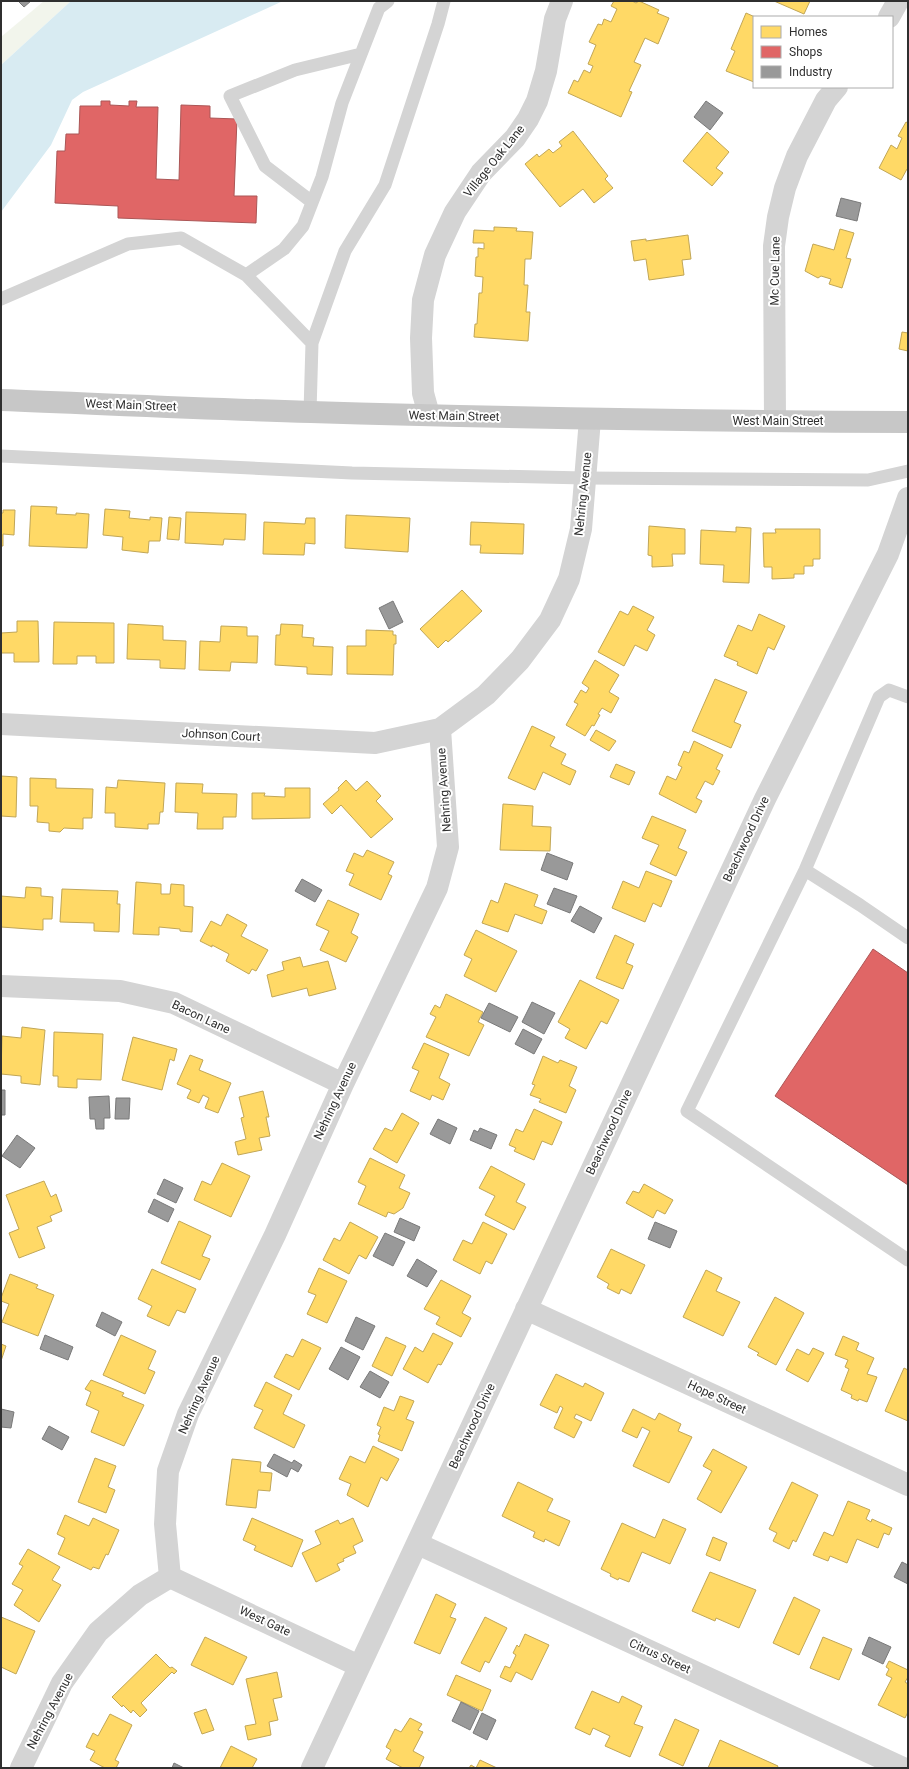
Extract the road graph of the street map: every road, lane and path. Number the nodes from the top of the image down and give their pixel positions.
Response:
1 (388, 1) edge
2 (444, 1) edge
3 (562, 1) edge
4 (898, 1) edge
5 (890, 16) edge
6 (361, 54) junction
7 (836, 88) edge
8 (312, 202) junction
9 (246, 275) junction
10 (1, 299) edge
11 (312, 343) junction
12 (1, 400) edge
13 (310, 412) junction
14 (428, 415) junction
15 (590, 419) junction
16 (775, 421) junction
17 (908, 422) edge
18 (1, 456) edge
19 (908, 470) edge
20 (585, 478) junction
21 (908, 498) edge
22 (908, 697) edge
23 (1, 724) edge
24 (440, 729) junction
25 (805, 870) junction
26 (908, 938) edge
27 (1, 986) edge
28 (343, 1084) junction
29 (908, 1260) edge
30 (526, 1309) junction
31 (908, 1485) edge
32 (418, 1544) junction
33 (170, 1577) junction
34 (359, 1666) junction
35 (21, 1768) edge
36 (312, 1768) edge
37 (903, 1768) edge

1 - 6 lane
2 - 11 lane
3 - 14 street, Village Oak Lane
4 - 5 street
6 - 8 lane
6 - 8 lane
7 - 16 street, Mc Cue Lane
8 - 9 lane
9 - 10 lane
9 - 11 lane
11 - 13 lane
12 - 13 main road, West Main Street
13 - 14 main road, West Main Street
14 - 15 main road, West Main Street
15 - 16 main road, West Main Street
15 - 20 street, Nehring Avenue
16 - 17 main road, West Main Street
18 - 20 lane
19 - 20 lane
20 - 24 street, Nehring Avenue
21 - 30 street, Beachwood Drive
22 - 25 lane
23 - 24 street, Johnson Court
24 - 28 street, Nehring Avenue
25 - 26 lane
25 - 29 lane
27 - 28 street, Bacon Lane
28 - 33 street, Nehring Avenue
30 - 31 street, Hope Street
30 - 32 street, Beachwood Drive
32 - 34 street, Beachwood Drive
32 - 37 street, Citrus Street
33 - 34 street, West Gate
33 - 35 street, Nehring Avenue
34 - 36 street, Beachwood Drive

